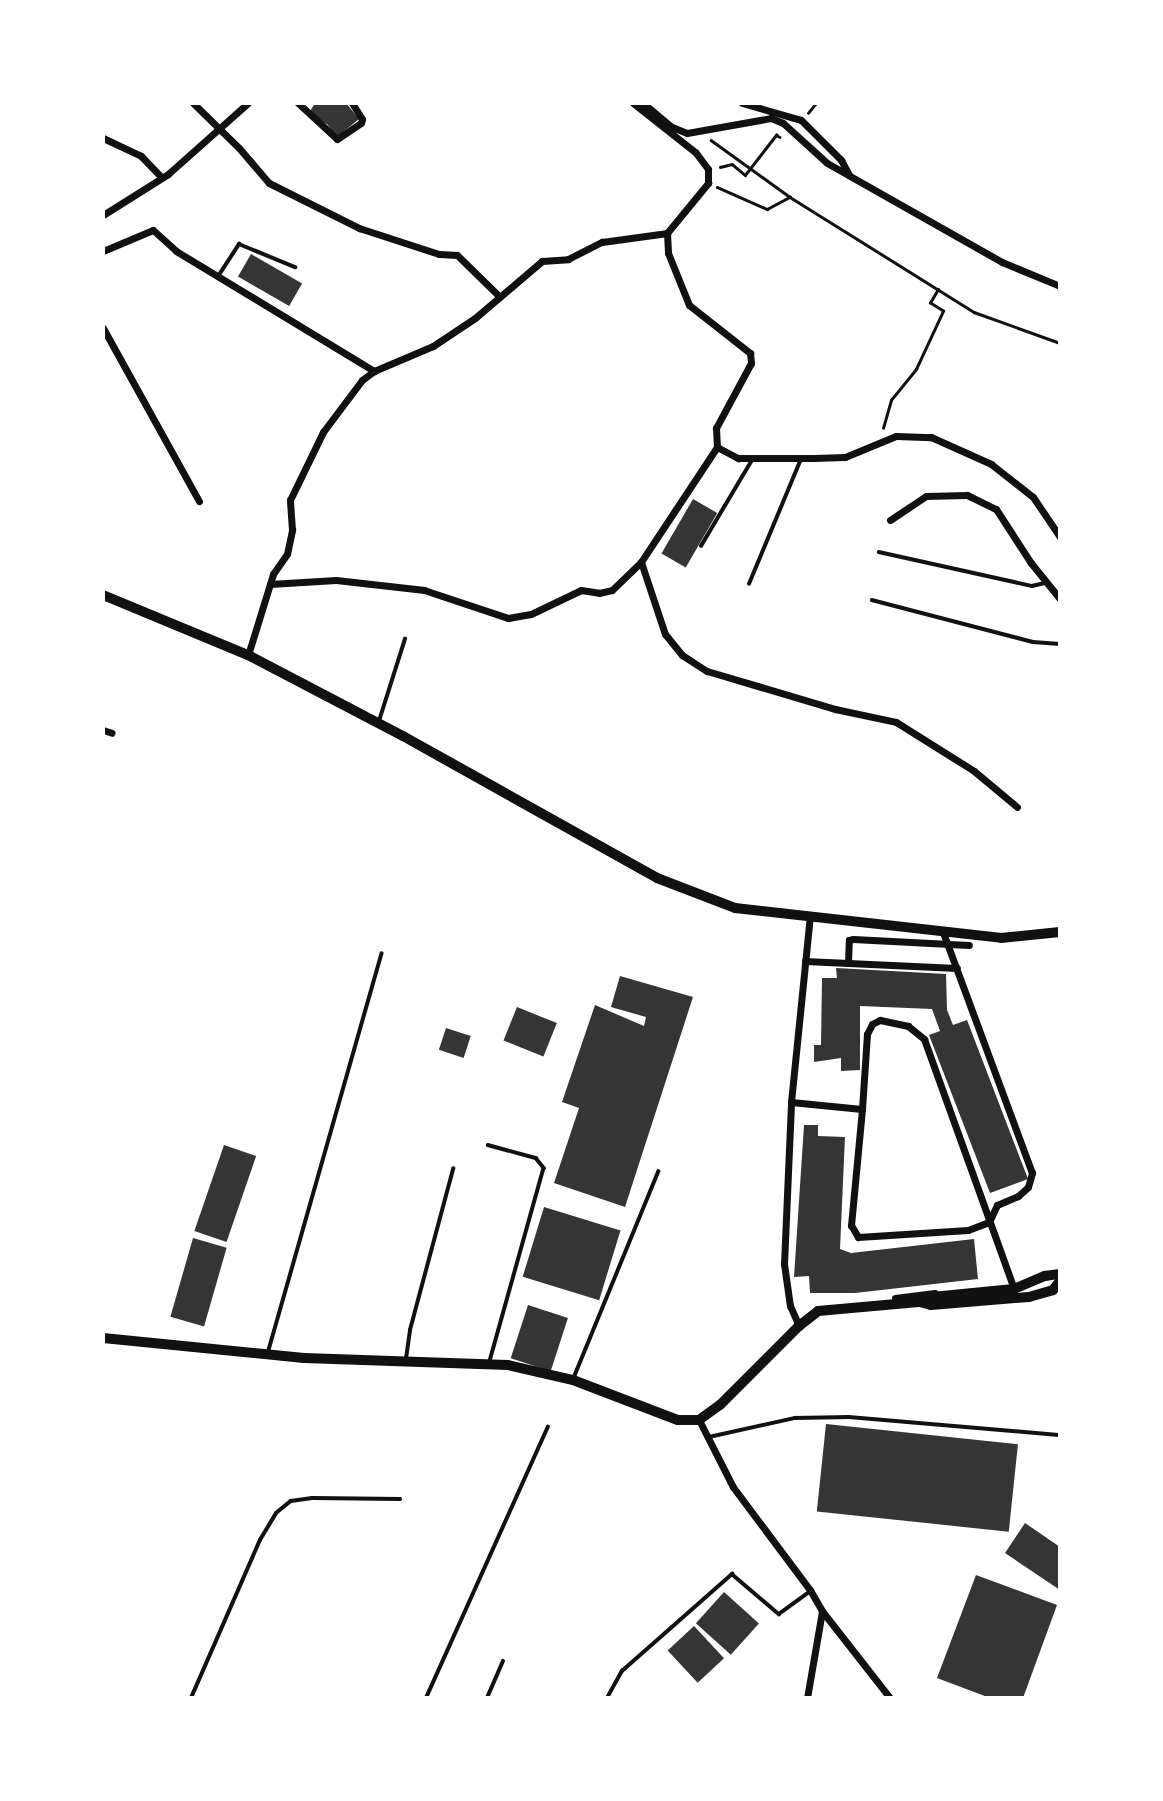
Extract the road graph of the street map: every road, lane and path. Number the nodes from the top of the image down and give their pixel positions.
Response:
1 (193, 103) edge
2 (248, 103) edge
3 (298, 103) edge
4 (352, 103) edge
5 (634, 103) edge
6 (643, 103) edge
7 (742, 103) edge
8 (219, 129) junction
9 (700, 133) junction
10 (776, 135) dead end
11 (103, 138) edge
12 (708, 169) junction
13 (849, 175) junction
14 (162, 178) junction
15 (708, 183) junction
16 (790, 197) junction
17 (103, 215) edge
18 (667, 233) junction
19 (103, 251) edge
20 (295, 267) dead end
21 (219, 275) junction
22 (1060, 286) edge
23 (938, 289) junction
24 (500, 297) junction
25 (103, 328) edge
26 (1060, 343) edge
27 (373, 371) junction
28 (879, 443) junction
29 (717, 447) junction
30 (802, 457) junction
31 (754, 458) junction
32 (198, 501) dead end
33 (890, 520) dead end
34 (1060, 537) edge
35 (701, 547) dead end
36 (879, 552) dead end
37 (641, 562) junction
38 (1045, 583) junction
39 (270, 584) junction
40 (749, 584) dead end
41 (103, 595) edge
42 (1060, 598) edge
43 (872, 600) dead end
44 (405, 639) dead end
45 (1060, 644) edge
46 (248, 655) junction
47 (378, 723) junction
48 (103, 730) edge
49 (112, 733) dead end
50 (1017, 807) dead end
51 (810, 915) junction
52 (943, 932) junction
53 (1060, 932) edge
54 (948, 945) junction
55 (969, 945) dead end
56 (382, 954) dead end
57 (805, 961) junction
58 (848, 963) junction
59 (957, 968) junction
60 (792, 1102) junction
61 (862, 1109) junction
62 (488, 1145) dead end
63 (453, 1169) dead end
64 (658, 1172) dead end
65 (989, 1222) junction
66 (1060, 1274) edge
67 (1060, 1281) edge
68 (1013, 1291) junction
69 (895, 1298) dead end
70 (799, 1326) junction
71 (103, 1338) edge
72 (267, 1354) junction
73 (406, 1362) junction
74 (489, 1364) junction
75 (573, 1380) junction
76 (699, 1420) junction
77 (548, 1427) dead end
78 (1058, 1435) dead end
79 (708, 1438) junction
80 (400, 1499) dead end
81 (810, 1590) junction
82 (822, 1611) junction
83 (503, 1661) dead end
84 (191, 1698) edge
85 (426, 1698) edge
86 (487, 1698) edge
87 (607, 1698) edge
88 (807, 1698) edge
89 (890, 1698) edge

1 - 8 street
2 - 8 street
3 - 4 street
5 - 12 street
6 - 9 street
7 - 13 street
8 - 14 street
8 - 24 street
9 - 13 street
9 - 16 path
10 - 12 path
11 - 14 street
12 - 15 street
13 - 22 street
14 - 17 street
15 - 16 path
15 - 18 street
16 - 23 path
18 - 24 street
18 - 29 street
19 - 21 street
20 - 21 lane
21 - 27 street
23 - 26 path
23 - 28 path
24 - 27 street
25 - 32 street
27 - 39 street
28 - 30 street
28 - 34 street
29 - 31 street
29 - 37 street
30 - 31 street
30 - 40 lane
31 - 35 lane
33 - 38 street
36 - 38 lane
37 - 39 street
37 - 50 street
38 - 42 street
39 - 46 street
41 - 46 street
43 - 45 lane
44 - 47 lane
46 - 47 street
47 - 51 street
48 - 49 street
51 - 52 street
51 - 57 street
52 - 53 street
52 - 54 street
54 - 55 street
54 - 58 street
54 - 59 street
56 - 72 lane
57 - 58 street
57 - 60 street
58 - 59 street
59 - 65 street
60 - 61 street
60 - 70 street
61 - 65 street
61 - 65 street
62 - 74 lane
63 - 73 lane
64 - 75 lane
65 - 68 street
66 - 68 street
67 - 68 street
68 - 69 street
68 - 70 street
70 - 76 street
71 - 72 street
72 - 73 street
73 - 74 street
74 - 75 street
75 - 76 street
76 - 79 street
77 - 85 lane
78 - 79 lane
79 - 81 street
80 - 84 lane
81 - 82 street
81 - 87 lane
82 - 88 street
82 - 89 street
83 - 86 lane

